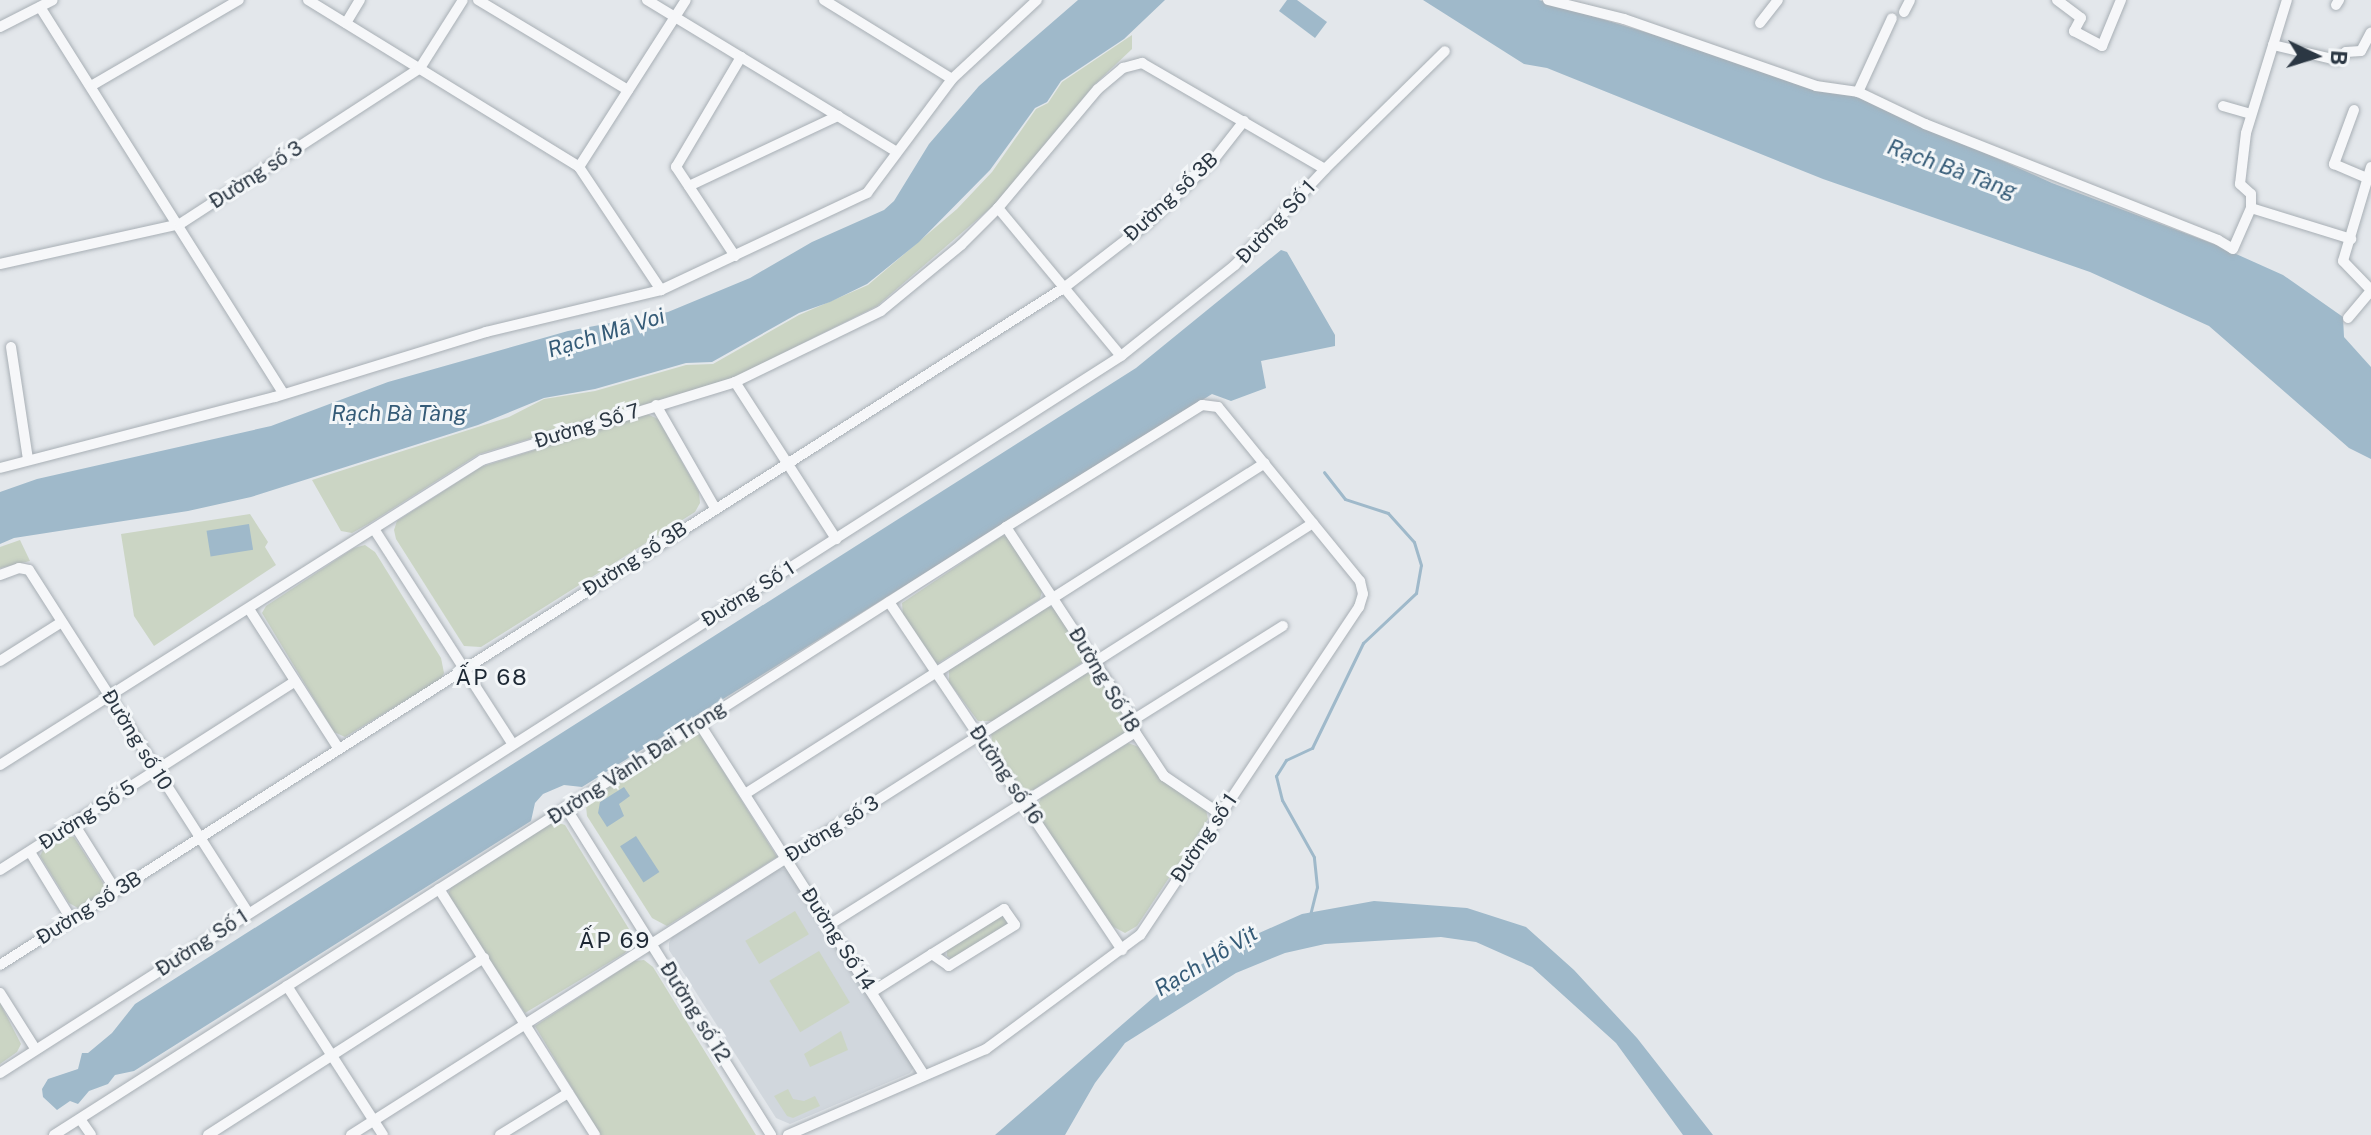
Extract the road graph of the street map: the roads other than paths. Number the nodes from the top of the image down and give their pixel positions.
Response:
1 (53, 0) edge
2 (239, 0) edge
3 (308, 0) edge
4 (360, 0) edge
5 (463, 0) edge
6 (478, 0) edge
7 (647, 0) edge
8 (686, 0) edge
9 (824, 0) edge
10 (1548, 0) edge
11 (1778, 0) edge
12 (1910, 0) edge
13 (2057, 0) edge
14 (2121, 0) edge
15 (2287, 0) edge
16 (1031, 1) edge
17 (2070, 4) edge
18 (40, 7) junction
19 (1904, 12) dead end
20 (675, 17) junction
21 (1892, 18) dead end
22 (346, 23) junction
23 (1760, 23) dead end
24 (0, 27) edge
25 (2370, 39) edge
26 (2273, 45) junction
27 (1445, 51) dead end
28 (741, 57) junction
29 (420, 68) junction
30 (952, 79) junction
31 (91, 86) junction
32 (628, 90) junction
33 (1858, 92) junction
34 (2223, 106) dead end
35 (2354, 110) dead end
36 (2251, 114) junction
37 (838, 116) junction
38 (1244, 121) junction
39 (895, 151) junction
40 (579, 167) junction
41 (1325, 169) junction
42 (2369, 172) edge
43 (689, 186) junction
44 (998, 208) junction
45 (2251, 208) junction
46 (180, 224) junction
47 (2351, 239) junction
48 (735, 256) junction
49 (0, 264) edge
50 (1065, 287) junction
51 (661, 290) junction
52 (2371, 290) edge
53 (2348, 318) dead end
54 (11, 347) dead end
55 (1121, 356) junction
56 (735, 382) junction
57 (284, 394) junction
58 (656, 405) junction
59 (1223, 410) joint
60 (28, 460) junction
61 (785, 463) junction
62 (1265, 463) junction
63 (0, 468) edge
64 (715, 508) junction
65 (1313, 523) junction
66 (1006, 527) junction
67 (374, 529) junction
68 (836, 539) junction
69 (0, 575) edge
70 (1053, 598) junction
71 (889, 602) junction
72 (249, 609) junction
73 (62, 622) junction
74 (1283, 626) dead end
75 (0, 661) edge
76 (1094, 662) junction
77 (464, 669) junction
78 (937, 672) junction
79 (294, 682) junction
80 (109, 695) junction
81 (1133, 720) junction
82 (699, 723) junction
83 (1135, 732) junction
84 (979, 735) junction
85 (512, 743) junction
86 (339, 749) junction
87 (0, 765) edge
88 (157, 771) junction
89 (745, 794) junction
90 (1025, 804) junction
91 (566, 808) junction
92 (1220, 814) junction
93 (74, 824) junction
94 (200, 839) junction
95 (30, 852) junction
96 (786, 858) junction
97 (0, 870) edge
98 (439, 889) junction
99 (116, 891) junction
100 (248, 913) junction
101 (71, 919) junction
102 (829, 925) junction
103 (651, 943) junction
104 (1122, 950) junction
105 (932, 954) junction
106 (484, 958) junction
107 (0, 965) edge
108 (287, 986) junction
109 (872, 992) junction
110 (0, 993) edge
111 (524, 1023) junction
112 (36, 1050) junction
113 (332, 1054) junction
114 (0, 1073) edge
115 (924, 1075) junction
116 (568, 1093) junction
117 (80, 1119) junction
118 (374, 1120) junction
119 (54, 1135) edge
120 (91, 1135) edge
121 (208, 1135) edge
122 (351, 1135) edge
123 (383, 1135) edge
124 (500, 1135) edge
125 (595, 1135) edge
126 (771, 1135) edge
127 (788, 1135) edge

1 - 18 street
2 - 31 street
3 - 22 street
4 - 22 street
5 - 29 street, Đường số 3
6 - 32 street
7 - 20 street
8 - 20 street
9 - 30 street
10 - 33 street
11 - 23 street
12 - 19 street
13 - 17 street
14 - 17 street
15 - 26 street
16 - 30 street
18 - 24 street
18 - 31 street
20 - 28 street
20 - 32 street
21 - 33 street
22 - 29 street
25 - 26 street
26 - 36 street
27 - 41 street, Đường Số 1
28 - 37 street
28 - 43 street
29 - 40 street
29 - 46 street, Đường số 3
30 - 39 street
31 - 46 street
32 - 40 street
33 - 45 street
34 - 36 street
35 - 42 street
36 - 45 street
37 - 39 street
37 - 43 street
38 - 41 street
38 - 44 street, Đường Số 7
38 - 50 street, Đường số 3B
39 - 48 street
40 - 51 street
41 - 55 street, Đường Số 1
42 - 47 street
43 - 48 street
44 - 50 street
44 - 56 street, Đường Số 7
45 - 47 street
46 - 49 street, Đường số 3
46 - 57 street
47 - 52 street
48 - 51 street
50 - 55 street
50 - 61 street, Đường số 3B
51 - 57 street
52 - 53 street
54 - 60 street
55 - 68 street, Đường Số 1
56 - 58 street, Đường Số 7
56 - 61 street
57 - 60 street
58 - 64 street
58 - 67 street, Đường Số 7
59 - 62 street, Đường số 1
59 - 66 street, Đường Vành Đai Trong
60 - 63 street
61 - 64 street, Đường số 3B
61 - 68 street
62 - 65 street, Đường số 1
62 - 70 street
64 - 77 street, Đường số 3B
65 - 76 street, Đường số 3
65 - 92 street, Đường số 1
66 - 70 street, Đường Số 18
66 - 71 street, Đường Vành Đai Trong
67 - 72 street, Đường Số 7
67 - 77 street
68 - 85 street, Đường Số 1
69 - 73 street, Đường số 10
70 - 76 street, Đường Số 18
70 - 78 street
71 - 78 street, Đường số 16
71 - 82 street, Đường Vành Đai Trong
72 - 79 street
72 - 80 street, Đường Số 7
73 - 75 street
73 - 80 street, Đường số 10
74 - 81 street
76 - 81 street, Đường Số 18
76 - 84 street, Đường số 3
77 - 85 street
77 - 86 street, Đường số 3B
78 - 84 street, Đường số 16
78 - 89 street
79 - 86 street
79 - 88 street, Đường Số 5
80 - 87 street, Đường Số 7
80 - 88 street, Đường số 10
81 - 83 street, Đường Số 18
82 - 89 street, Đường Số 14
82 - 91 street, Đường Vành Đai Trong
83 - 90 street
83 - 92 street, Đường Số 18
84 - 90 street, Đường số 16
84 - 96 street, Đường số 3
85 - 100 street, Đường Số 1
86 - 94 street, Đường số 3B
88 - 93 street, Đường Số 5
88 - 94 street, Đường số 10
89 - 96 street, Đường Số 14
90 - 102 street
90 - 104 street, Đường số 16
91 - 98 street, Đường Vành Đai Trong
91 - 103 street, Đường số 12
92 - 104 street, Đường số 1
93 - 95 street, Đường Số 5
93 - 99 street
94 - 99 street, Đường số 3B
94 - 100 street, Đường số 10
95 - 97 street, Đường Số 5
95 - 101 street
96 - 102 street, Đường Số 14
96 - 103 street, Đường số 3
98 - 106 street
98 - 108 street, Đường Vành Đai Trong
99 - 101 street, Đường số 3B
100 - 112 street, Đường Số 1
101 - 107 street, Đường số 3B
102 - 109 street, Đường Số 14
103 - 111 street, Đường số 3
103 - 126 street, Đường số 12
104 - 115 street, Đường số 1
105 - 105 street
105 - 109 street
106 - 111 street
106 - 113 street
108 - 113 street
108 - 117 street, Đường Vành Đai Trong
109 - 115 street, Đường Số 14
110 - 112 street
111 - 116 street
111 - 118 street, Đường số 3
112 - 114 street, Đường Số 1
113 - 118 street
113 - 121 street
115 - 127 street, Đường số 1
116 - 124 street
116 - 125 street
117 - 119 street, Đường Vành Đai Trong
117 - 120 street
118 - 122 street, Đường số 3
118 - 123 street

